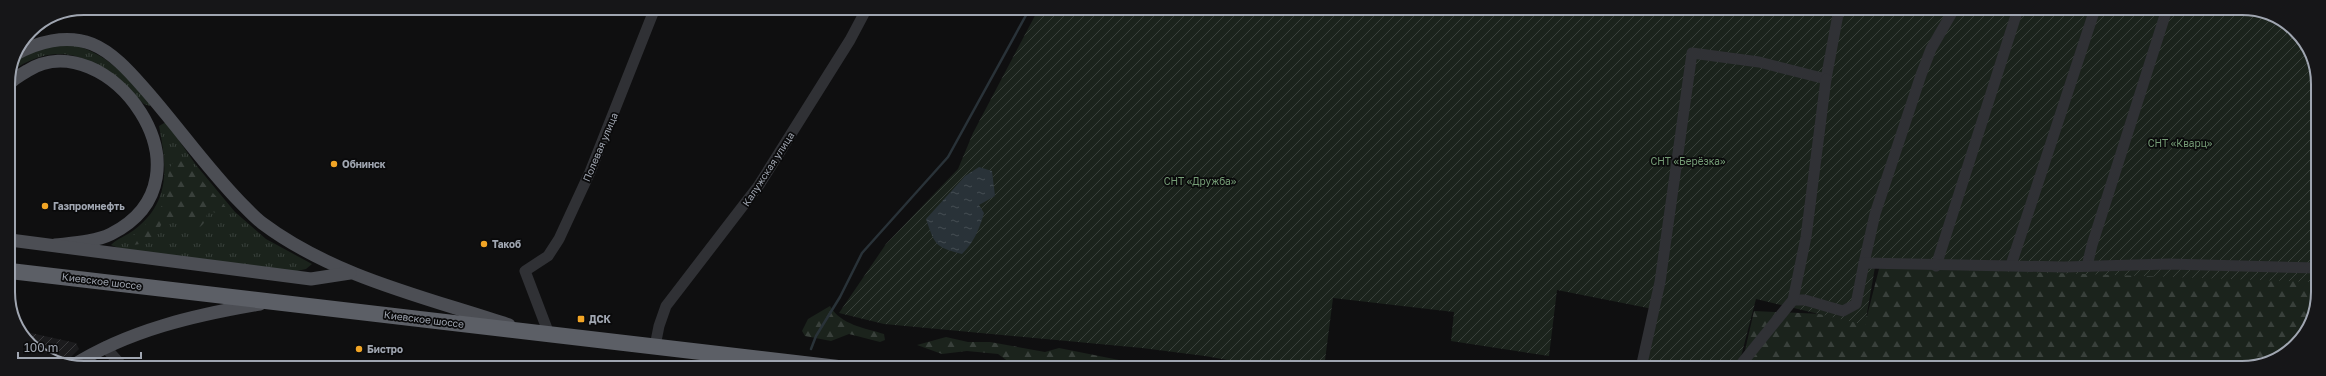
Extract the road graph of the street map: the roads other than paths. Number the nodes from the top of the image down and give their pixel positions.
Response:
1 (652, 15) edge
2 (863, 15) edge
3 (1837, 15) edge
4 (1950, 15) edge
5 (2016, 15) edge
6 (2093, 15) edge
7 (2165, 15) edge
8 (25, 49) edge
9 (15, 78) edge
10 (1826, 79) junction
11 (15, 241) edge
12 (55, 245) junction
13 (1864, 263) junction
14 (2011, 265) junction
15 (1936, 266) junction
16 (2087, 266) junction
17 (2311, 268) edge
18 (15, 272) edge
19 (350, 273) junction
20 (1793, 300) junction
21 (273, 302) junction
22 (528, 331) junction
23 (549, 334) junction
24 (655, 346) junction
25 (105, 347) junction
26 (81, 361) edge
27 (118, 361) edge
28 (780, 361) edge
29 (1642, 361) edge
30 (1744, 361) edge

1 - 23 street, Полевая улица
2 - 24 street, Калужская улица
3 - 10 street
4 - 13 street
5 - 15 street
6 - 14 street
7 - 16 street
8 - 19 main road
9 - 12 main road
10 - 20 street
10 - 29 street
11 - 12 main road
12 - 19 main road
13 - 15 street
13 - 20 street
14 - 15 street
14 - 16 street
16 - 17 street
18 - 21 highway, Киевское шоссе
19 - 22 main road
20 - 30 street
21 - 22 highway, Киевское шоссе
21 - 25 main road
22 - 23 highway, Киевское шоссе
23 - 24 highway, Киевское шоссе
24 - 28 highway, Киевское шоссе
25 - 26 main road
25 - 27 street

